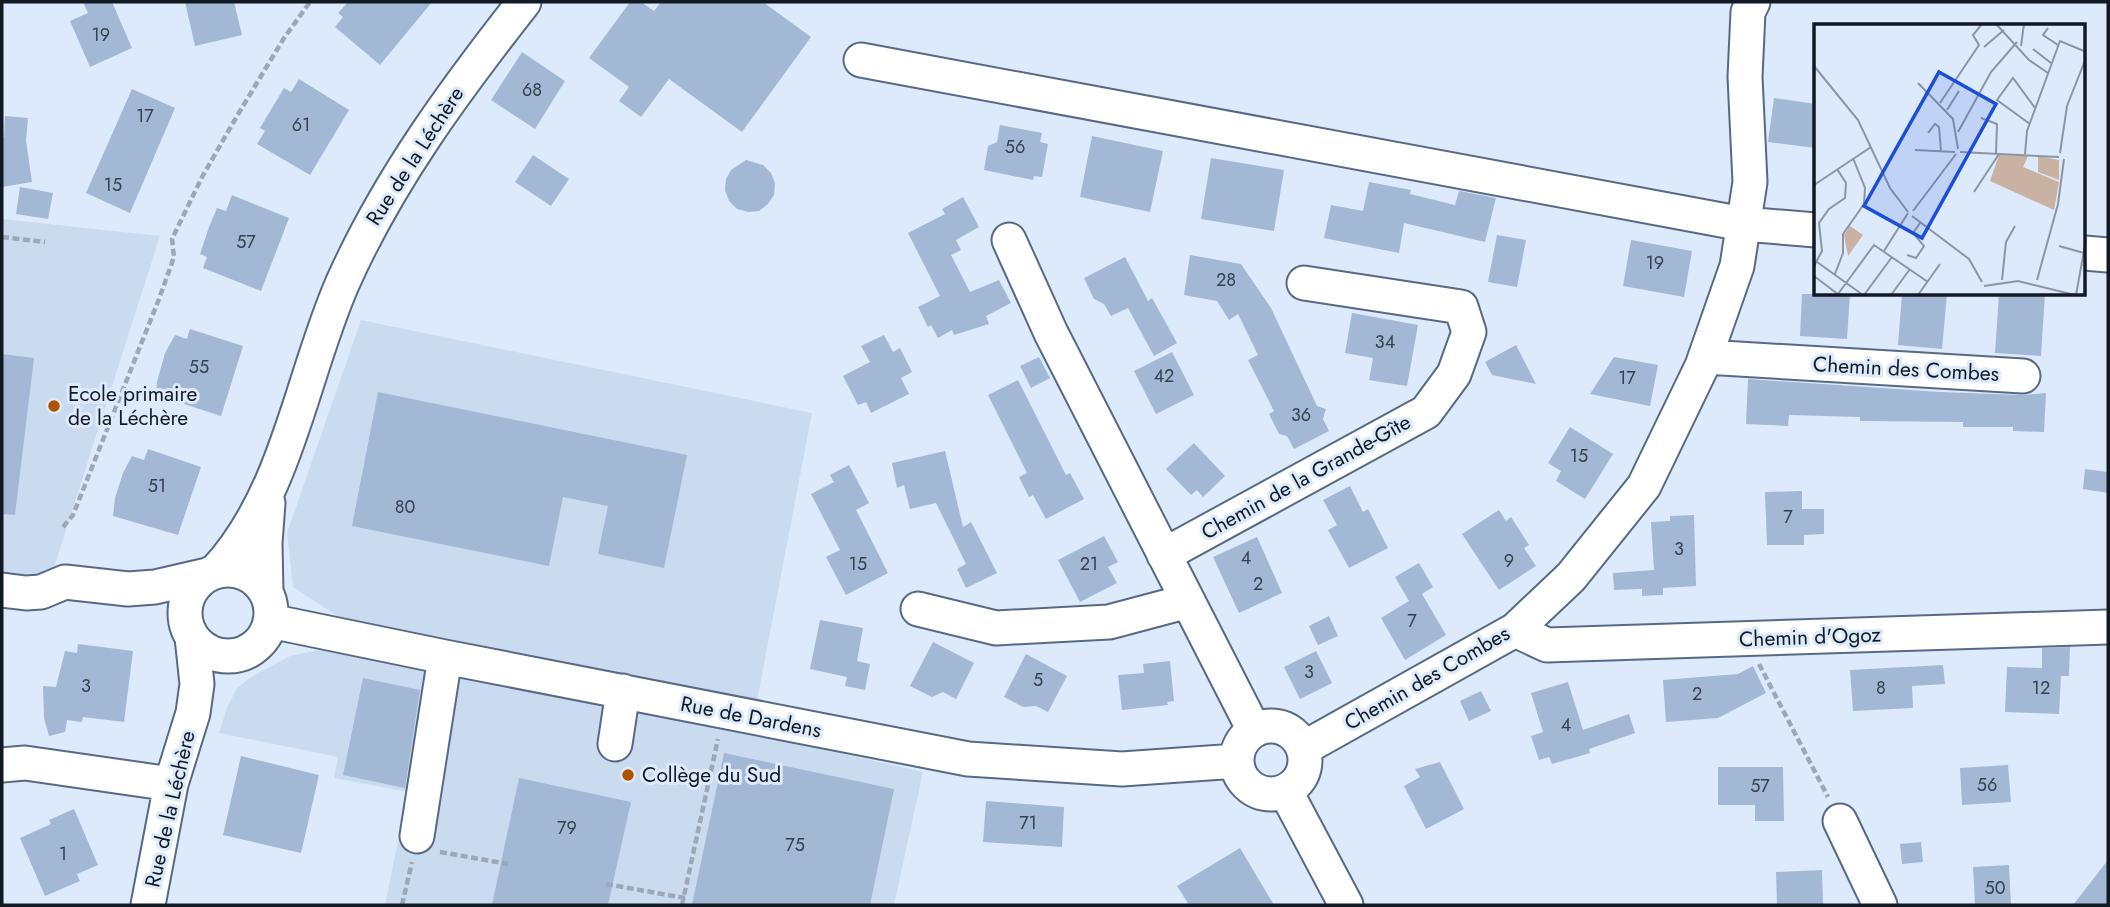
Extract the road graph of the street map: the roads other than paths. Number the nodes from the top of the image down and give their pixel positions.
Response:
1 (524, 2) edge
2 (1753, 2) edge
3 (861, 60) dead end
4 (1744, 224) junction
5 (1814, 230) edge
6 (1009, 240) dead end
7 (2086, 253) edge
8 (2108, 255) edge
9 (1304, 283) dead end
10 (1705, 357) junction
11 (2023, 376) dead end
12 (271, 480) junction
13 (1164, 555) junction
14 (211, 574) junction
15 (128, 589) junction
16 (2, 590) edge
17 (1188, 601) junction
18 (268, 607) junction
19 (918, 609) dead end
20 (2108, 627) edge
21 (1515, 629) junction
22 (191, 634) junction
23 (252, 649) junction
24 (445, 657) junction
25 (623, 691) junction
26 (193, 713) junction
27 (1254, 730) junction
28 (615, 744) dead end
29 (1304, 748) junction
30 (1237, 761) junction
31 (2, 765) edge
32 (171, 785) junction
33 (1286, 792) junction
34 (1840, 821) road end
35 (416, 842) road end
36 (148, 905) edge
37 (1346, 905) edge
38 (1880, 905) edge

1 - 12 street, Rue de la Léchère
2 - 4 street, Chemin des Combes
3 - 4 street
4 - 5 street
4 - 10 street, Chemin des Combes
6 - 13 street
7 - 8 street
9 - 13 street, Chemin de la Grande-Gîte
10 - 11 street, Chemin des Combes
10 - 21 street, Chemin des Combes
12 - 14 street, Rue de la Léchère
12 - 18 street, Rue de la Léchère
13 - 17 street
14 - 15 street
14 - 18 street
14 - 22 street
15 - 16 street
15 - 22 street
17 - 19 street
17 - 27 street
18 - 23 street
18 - 24 street, Rue de Dardens
20 - 21 street, Chemin d'Ogoz
21 - 29 street, Chemin des Combes
22 - 23 street
22 - 26 street, Rue de la Léchère
23 - 26 street, Rue de la Léchère
24 - 25 street, Rue de Dardens
24 - 35 street
25 - 28 street
25 - 30 street, Rue de Dardens
26 - 32 street, Rue de la Léchère
27 - 29 street
27 - 30 street
29 - 33 street
30 - 33 street
31 - 32 street
32 - 36 street, Rue de la Léchère
33 - 37 street
34 - 38 street

